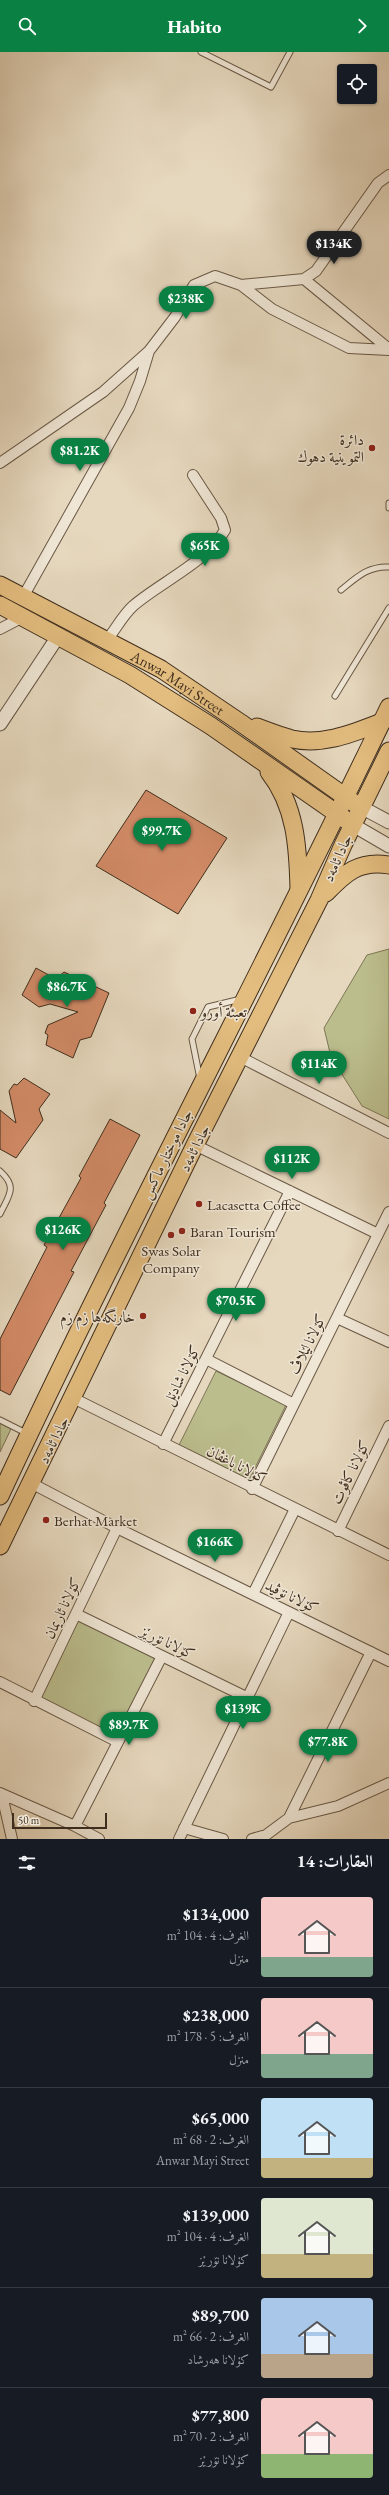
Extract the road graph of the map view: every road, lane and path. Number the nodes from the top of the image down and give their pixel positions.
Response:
1 (201, 52) edge
2 (290, 52) edge
3 (389, 175) edge
4 (304, 279) junction
5 (241, 285) junction
6 (389, 349) edge
7 (148, 351) junction
8 (0, 463) edge
9 (193, 475) dead end
10 (389, 502) edge
11 (389, 508) edge
12 (389, 568) edge
13 (0, 586) edge
14 (341, 590) dead end
15 (23, 597) junction
16 (0, 605) edge
17 (389, 608) edge
18 (23, 617) junction
19 (0, 629) edge
20 (58, 636) junction
21 (107, 640) junction
22 (335, 696) dead end
23 (389, 707) edge
24 (382, 722) junction
25 (241, 723) junction
26 (0, 724) edge
27 (389, 751) edge
28 (262, 762) junction
29 (346, 797) junction
30 (361, 807) junction
31 (337, 814) junction
32 (389, 822) edge
33 (352, 825) junction
34 (389, 846) edge
35 (389, 865) edge
36 (299, 893) junction
37 (318, 900) junction
38 (246, 998) junction
39 (240, 1056) junction
40 (201, 1085) junction
41 (389, 1133) edge
42 (195, 1145) junction
43 (0, 1171) edge
44 (290, 1191) junction
45 (389, 1212) edge
46 (0, 1214) edge
47 (378, 1234) junction
48 (337, 1318) junction
49 (389, 1342) edge
50 (206, 1359) junction
51 (73, 1398) junction
52 (294, 1404) junction
53 (0, 1420) edge
54 (389, 1426) edge
55 (29, 1434) junction
56 (163, 1444) junction
57 (31, 1483) junction
58 (252, 1489) junction
59 (0, 1496) edge
60 (295, 1509) junction
61 (117, 1528) junction
62 (338, 1531) junction
63 (0, 1546) edge
64 (389, 1555) edge
65 (252, 1594) junction
66 (289, 1612) junction
67 (76, 1614) junction
68 (371, 1652) junction
69 (162, 1656) junction
70 (389, 1661) edge
71 (0, 1682) edge
72 (246, 1697) junction
73 (34, 1701) junction
74 (118, 1742) junction
75 (389, 1783) edge
76 (1, 1794) edge
77 (289, 1818) junction
78 (75, 1826) junction
79 (184, 1828) junction
80 (12, 1839) edge
81 (99, 1839) edge
82 (179, 1839) edge
83 (223, 1839) edge
84 (252, 1839) edge

1 - 2 lane
3 - 4 street
4 - 5 street
4 - 6 street
5 - 6 street
5 - 7 street
7 - 8 street
7 - 15 street
9 - 21 street
10 - 11 lane
12 - 14 lane
13 - 15 main road, Anwar Mayi Street
15 - 21 main road, Anwar Mayi Street
16 - 18 main road, Anwar Mayi Street
17 - 22 lane
18 - 19 street
18 - 20 main road, Anwar Mayi Street
20 - 26 street
20 - 28 main road, Anwar Mayi Street
21 - 25 main road, Anwar Mayi Street
23 - 24 main road, جادا ئامەد
24 - 25 main road
24 - 29 main road, جادا ئامەد
25 - 29 main road, Anwar Mayi Street
27 - 30 main road, جادا ئامەد
28 - 31 main road, Anwar Mayi Street
28 - 36 main road
29 - 30 main road, Anwar Mayi Street
29 - 31 main road, جادا ئامەد
30 - 32 street
30 - 33 main road, جادا ئامەد
31 - 33 main road, Anwar Mayi Street
31 - 36 main road, جادا موختار ماكس
33 - 34 street
33 - 37 main road, جادا ئامەد
35 - 37 main road
36 - 38 main road, جادا موختار ماكس
37 - 39 main road, جادا ئامەد
38 - 40 main road, جادا موختار ماكس
38 - 40 lane
39 - 41 street
39 - 42 main road, جادا ئامەد
40 - 55 main road, جادا موختار ماكس
42 - 44 street
42 - 51 main road, جادا ئامەد
43 - 46 lane
44 - 47 street
44 - 50 street, کۆلانا شادێل
45 - 47 street, کۆلانا لێلاڤ
47 - 48 street, کۆلانا لێلاڤ
48 - 49 street
48 - 52 street, کۆلانا لێلاڤ
50 - 52 street
50 - 56 street, کۆلانا شادێل
51 - 56 street, کۆلانا باغڤان
51 - 57 main road, جادا ئامەد
52 - 58 street, کۆلانا لێلاڤ
53 - 55 lane
54 - 62 street, کۆلانا کاڤوت
55 - 59 main road, جادا موختار ماكس
56 - 58 street, کۆلانا باغڤان
57 - 61 street, کۆلانا نۆڤید
57 - 63 main road, جادا ئامەد
58 - 60 street, کۆلانا باغڤان
60 - 62 street, کۆلانا باغڤان
60 - 65 street
61 - 65 street, کۆلانا نۆڤید
61 - 67 street, کۆلانا ئاریمان
62 - 64 street, کۆلانا باغڤان
65 - 66 street, کۆلانا نۆڤید
66 - 68 street, کۆلانا نۆڤید
66 - 72 street
67 - 69 street, کۆلانا نۆرێز
67 - 73 street, کۆلانا ئاریمان
68 - 70 street, کۆلانا نۆڤید
68 - 77 street
69 - 72 street, کۆلانا نۆرێز
69 - 74 street
71 - 73 street
72 - 79 street
73 - 74 street
74 - 78 street
75 - 77 street
76 - 78 street
76 - 80 street
77 - 84 street
78 - 81 street
79 - 82 street
79 - 83 street

